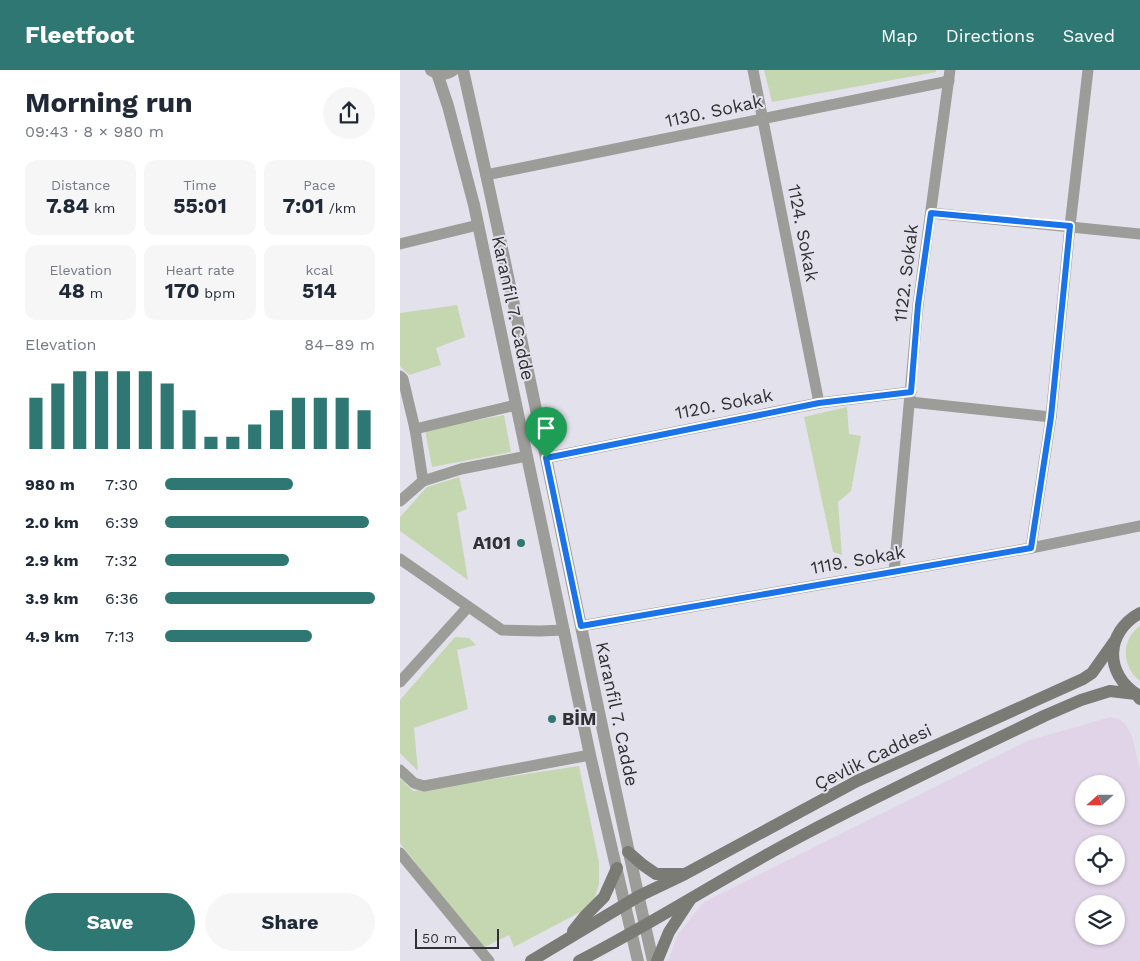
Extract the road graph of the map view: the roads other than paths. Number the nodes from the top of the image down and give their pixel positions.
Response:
1 (453, 70) edge
2 (463, 70) edge
3 (753, 70) edge
4 (1088, 70) edge
5 (434, 72) edge
6 (950, 75) edge
7 (763, 118) junction
8 (486, 175) junction
9 (931, 213) junction
10 (478, 225) junction
11 (1070, 226) junction
12 (1140, 234) edge
13 (400, 244) edge
14 (400, 376) edge
15 (910, 397) junction
16 (819, 403) junction
17 (516, 405) junction
18 (1051, 417) junction
19 (415, 430) junction
20 (526, 456) junction
21 (546, 458) junction
22 (423, 481) junction
23 (400, 501) edge
24 (1140, 526) edge
25 (1031, 548) junction
26 (400, 559) edge
27 (894, 572) junction
28 (1140, 602) edge
29 (468, 607) junction
30 (1135, 615) edge
31 (581, 626) junction
32 (564, 630) junction
33 (1114, 642) junction
34 (400, 682) edge
35 (1139, 696) edge
36 (590, 755) junction
37 (400, 770) edge
38 (628, 852) junction
39 (400, 853) edge
40 (617, 868) junction
41 (685, 874) junction
42 (639, 896) junction
43 (693, 896) junction
44 (624, 904) junction
45 (645, 926) junction
46 (631, 934) junction
47 (569, 937) junction
48 (489, 961) edge
49 (530, 961) edge
50 (579, 961) edge
51 (638, 961) edge
52 (653, 961) edge
53 (657, 961) edge

1 - 5 street
2 - 8 street, Karanfil 7. Cadde
3 - 7 street, 1124. Sokak
4 - 11 street
5 - 10 street, Karanfil 7. Cadde
6 - 7 street, 1130. Sokak
6 - 9 street, 1122. Sokak
7 - 8 street, 1130. Sokak
7 - 16 street, 1124. Sokak
8 - 21 street, Karanfil 7. Cadde
9 - 11 street
9 - 15 street, 1122. Sokak
10 - 13 street
10 - 17 street, Karanfil 7. Cadde
11 - 12 street
11 - 18 street
14 - 19 street
15 - 16 street, 1120. Sokak
15 - 18 street, 1120. Sokak
15 - 27 street, 1122. Sokak
16 - 21 street, 1120. Sokak
17 - 19 street
17 - 20 street, Karanfil 7. Cadde
18 - 25 street
19 - 22 street
20 - 22 street
20 - 32 street, Karanfil 7. Cadde
21 - 31 street, Karanfil 7. Cadde
22 - 23 street
24 - 25 street, 1119. Sokak
25 - 27 street, 1119. Sokak
26 - 29 street
27 - 31 street, 1119. Sokak
28 - 30 main road, Çevlik Caddesi
29 - 32 street
29 - 34 street
30 - 33 main road, Çevlik Caddesi
31 - 38 street, Karanfil 7. Cadde
32 - 36 street, Karanfil 7. Cadde
33 - 35 main road
33 - 41 main road, Çevlik Caddesi
35 - 43 main road
36 - 37 street
36 - 40 street, Karanfil 7. Cadde
38 - 41 main road
38 - 42 street, Karanfil 7. Cadde
39 - 48 street
40 - 44 street, Karanfil 7. Cadde
40 - 47 main road
41 - 42 main road, Çevlik Caddesi
42 - 44 main road, Çevlik Caddesi
42 - 45 street, Karanfil 7. Cadde
43 - 45 main road
43 - 53 main road
44 - 46 street, Karanfil 7. Cadde
44 - 47 main road, Çevlik Caddesi
45 - 46 main road
45 - 52 street, Karanfil 7. Cadde
46 - 50 main road
46 - 51 street, Karanfil 7. Cadde
47 - 49 main road

